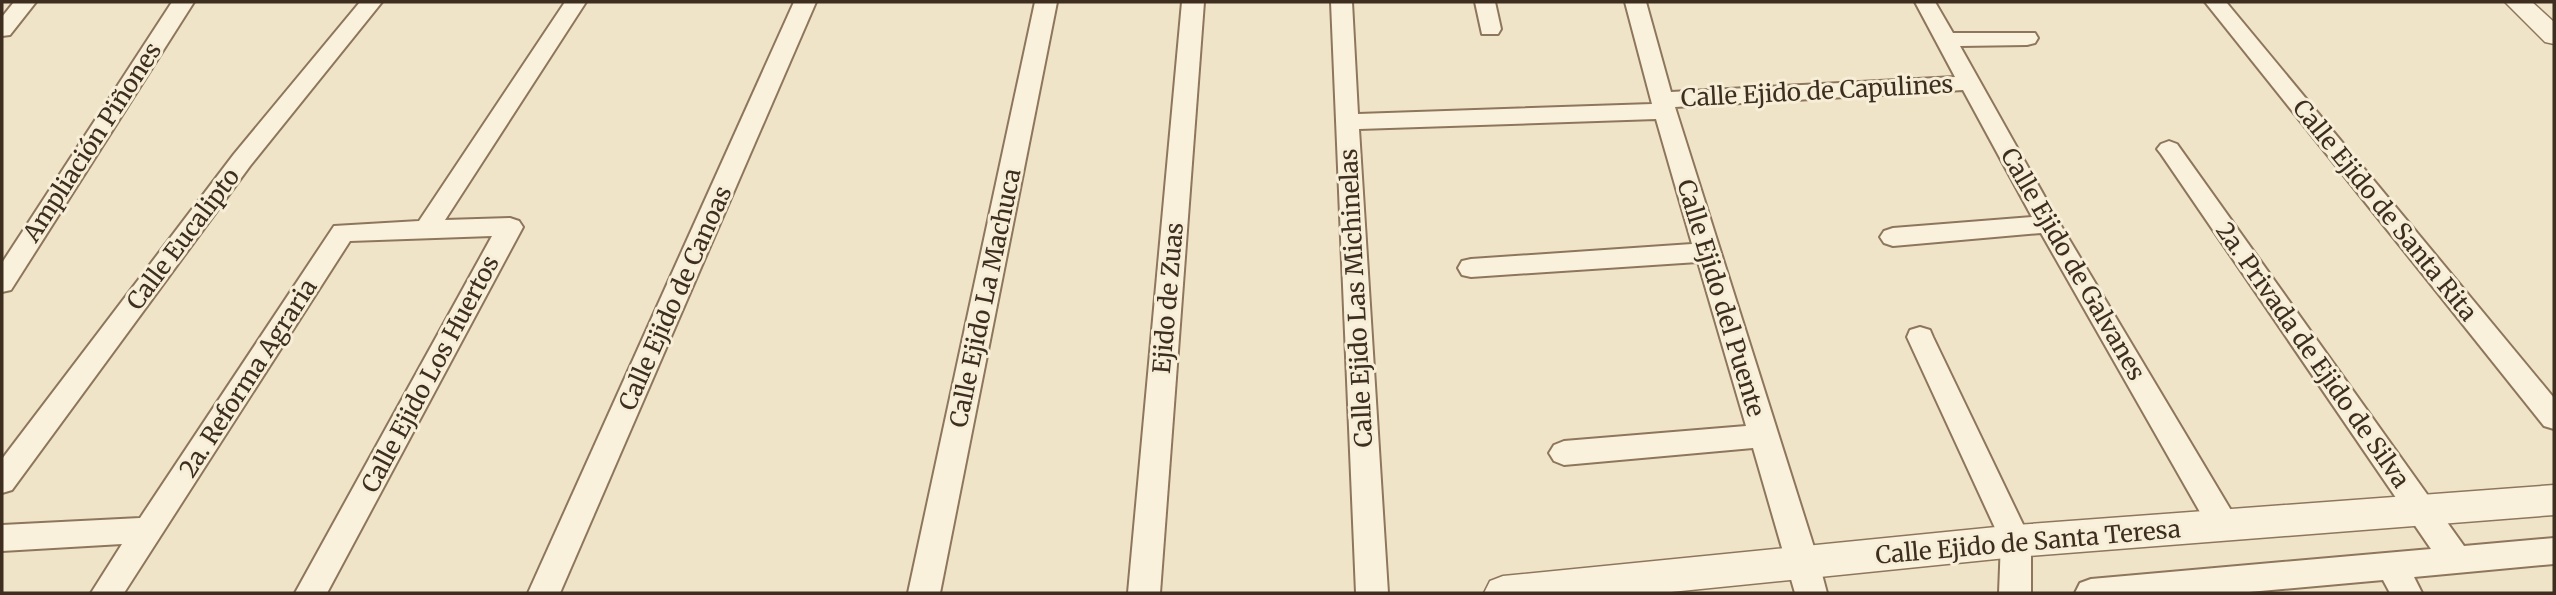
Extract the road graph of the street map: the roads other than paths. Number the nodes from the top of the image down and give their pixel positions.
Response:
1 (25, 2) edge
2 (183, 2) edge
3 (371, 2) edge
4 (575, 2) edge
5 (806, 2) edge
6 (1046, 2) edge
7 (1193, 2) edge
8 (1341, 2) edge
9 (1485, 2) edge
10 (1636, 2) edge
11 (1925, 2) edge
12 (2216, 2) edge
13 (2518, 2) edge
14 (1490, 29) dead end
15 (2, 30) edge
16 (2554, 36) edge
17 (2027, 38) dead end
18 (1947, 40) junction
19 (1970, 83) junction
20 (1664, 105) junction
21 (1347, 122) junction
22 (2169, 149) dead end
23 (2048, 224) junction
24 (427, 229) junction
25 (1893, 237) dead end
26 (1708, 252) junction
27 (1471, 268) dead end
28 (2, 283) edge
29 (1920, 337) dead end
30 (2554, 418) edge
31 (1763, 436) junction
32 (1564, 453) dead end
33 (2, 481) edge
34 (2554, 500) edge
35 (2421, 509) junction
36 (2224, 526) junction
37 (149, 530) junction
38 (2, 538) edge
39 (2017, 541) junction
40 (2554, 551) edge
41 (2456, 560) junction
42 (1808, 578) edge
43 (2399, 580) edge
44 (1658, 585) edge
45 (107, 593) edge
46 (311, 593) edge
47 (544, 593) edge
48 (924, 593) edge
49 (1144, 593) edge
50 (1372, 593) edge
51 (1503, 593) edge
52 (2014, 593) edge
53 (2091, 593) edge

1 - 15 street
2 - 28 street, Ampliación Piñones
3 - 33 street, Calle Eucalipto
4 - 24 street
5 - 47 street, Calle Ejido de Canoas
6 - 48 street, Calle Ejido La Machuca
7 - 49 street, Ejido de Zuas
8 - 21 street, Calle Ejido Las Michinelas
9 - 14 street
10 - 20 street, Calle Ejido del Puente
11 - 18 street, Calle Ejido de Galvanes
12 - 30 street, Calle Ejido de Santa Rita
13 - 16 street
17 - 18 street
18 - 19 street, Calle Ejido de Galvanes
19 - 20 street, Calle Ejido de Capulines
19 - 23 street, Calle Ejido de Galvanes
20 - 21 street, Calle Ejido de Capulines
20 - 26 street, Calle Ejido del Puente
21 - 50 street, Calle Ejido Las Michinelas
22 - 35 street, 2a. Privada de Ejido de Silva
23 - 25 street
23 - 36 street, Calle Ejido de Galvanes
24 - 37 street, 2a. Reforma Agraria
24 - 46 street, Calle Ejido Los Huertos
26 - 27 street
26 - 31 street, Calle Ejido del Puente
29 - 39 street
31 - 32 street
31 - 42 street, Calle Ejido del Puente
34 - 35 street, Calle Ejido de Santa Teresa
35 - 36 street, Calle Ejido de Santa Teresa
35 - 41 street, 2a. Privada de Ejido de Silva
36 - 39 street, Calle Ejido de Santa Teresa
37 - 38 street
37 - 45 street, 2a. Reforma Agraria
39 - 42 street, Calle Ejido de Santa Teresa
39 - 52 street
40 - 41 street
41 - 43 street
42 - 44 street, Calle Ejido de Santa Teresa
43 - 53 street
44 - 51 street, Calle Ejido de Santa Teresa

